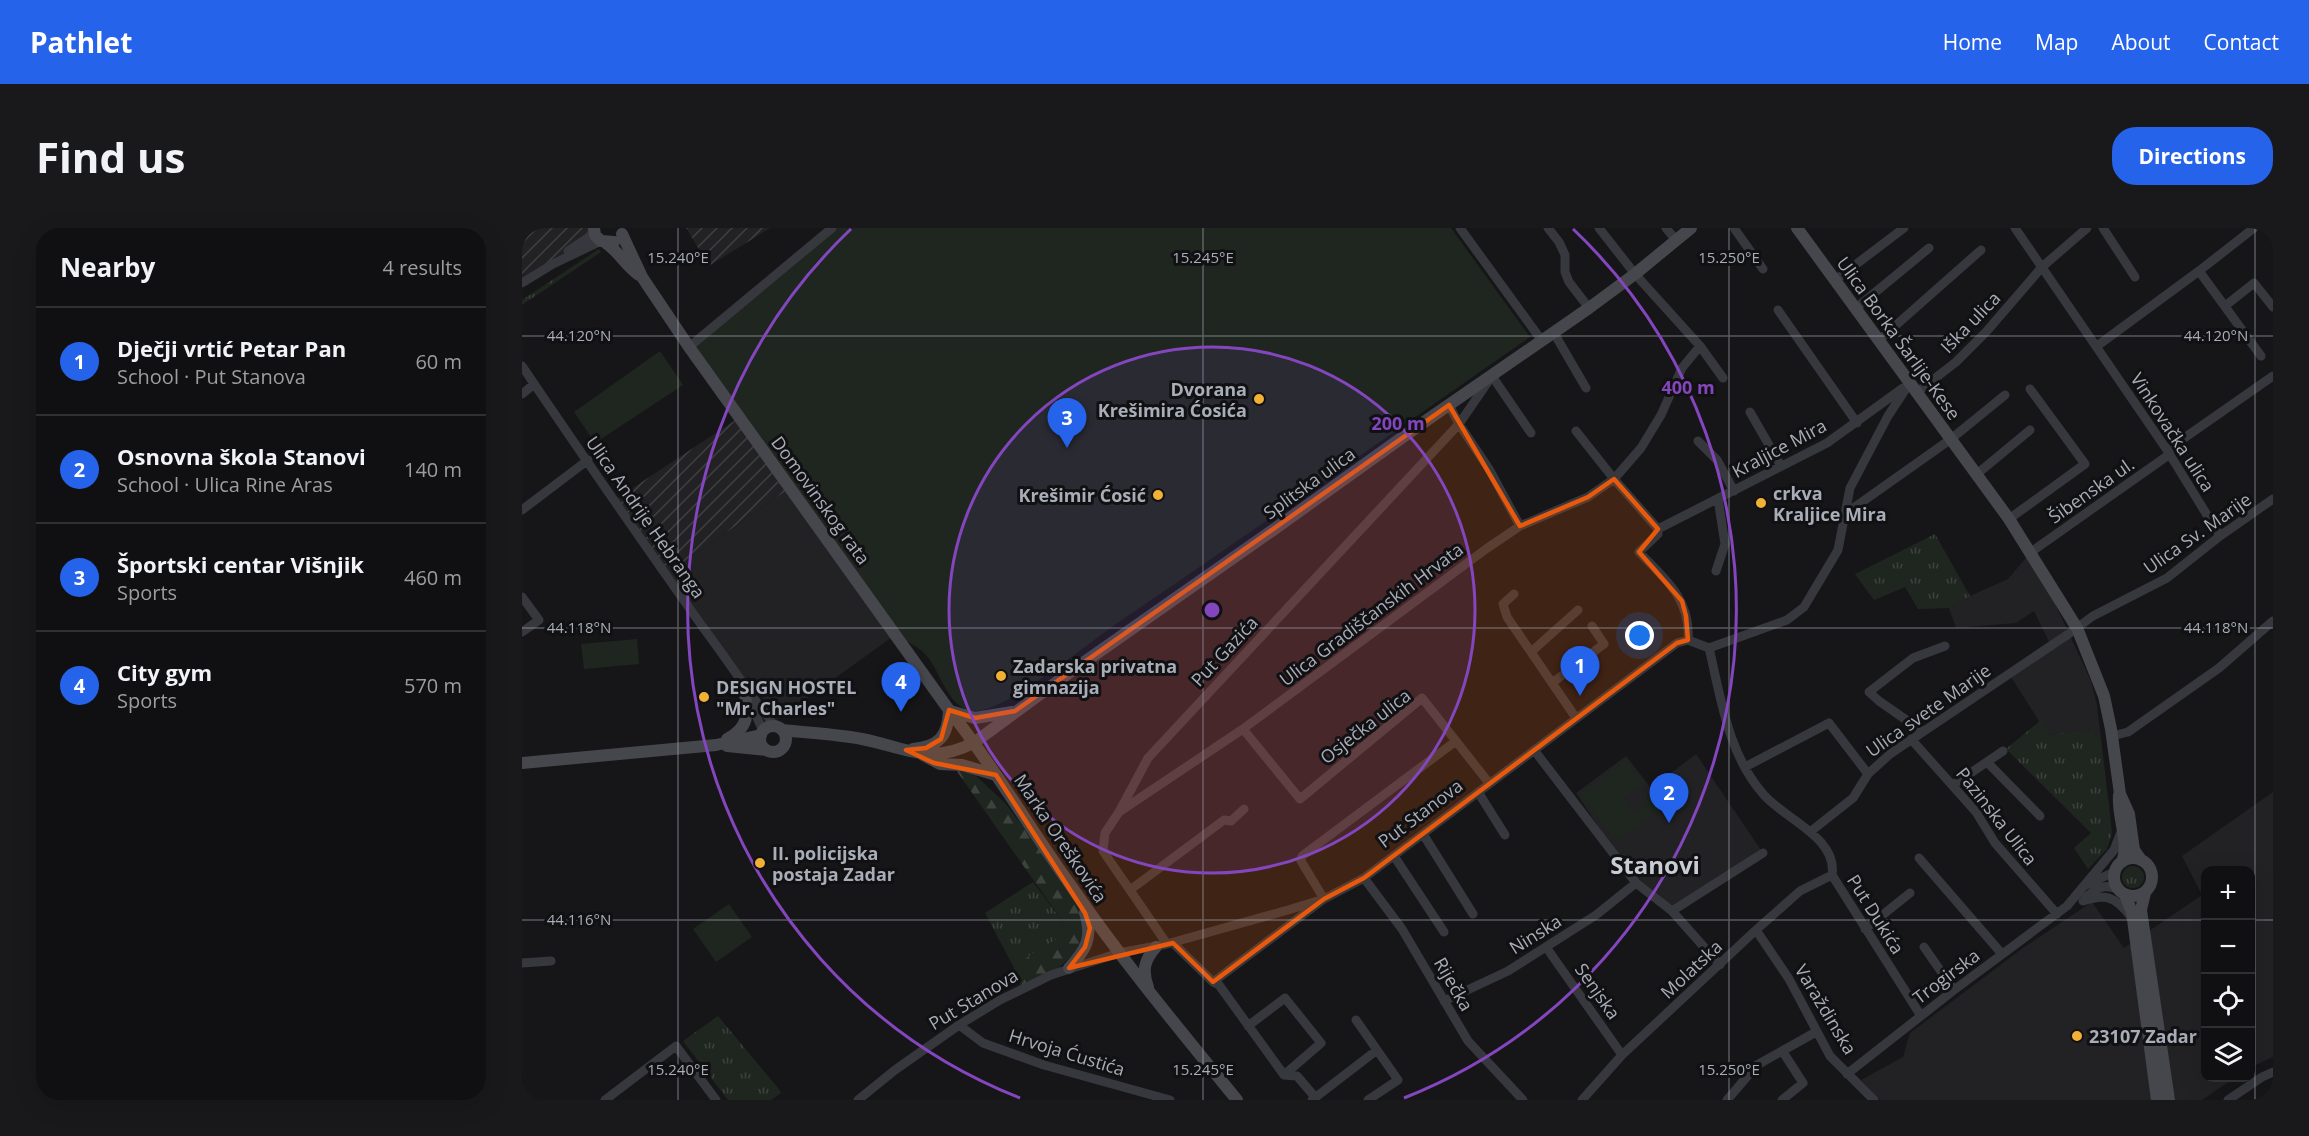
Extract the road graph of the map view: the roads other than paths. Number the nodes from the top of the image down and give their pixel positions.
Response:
1 (832, 228) edge
2 (1460, 228) edge
3 (1548, 228) edge
4 (1599, 228) edge
5 (1666, 228) edge
6 (1691, 228) edge
7 (1734, 228) edge
8 (1797, 228) edge
9 (1904, 228) edge
10 (2015, 228) edge
11 (2087, 228) edge
12 (2103, 228) edge
13 (2254, 228) edge
14 (622, 231) edge
15 (599, 236) edge
16 (1676, 240) junction
17 (1929, 248) dead end
18 (1981, 250) dead end
19 (2042, 267) junction
20 (1763, 269) dead end
21 (2199, 272) junction
22 (1635, 274) junction
23 (642, 277) junction
24 (2135, 277) dead end
25 (1834, 281) junction
26 (522, 283) edge
27 (2225, 306) junction
28 (2273, 307) edge
29 (1589, 308) junction
30 (1855, 309) junction
31 (1778, 310) dead end
32 (1554, 333) junction
33 (1542, 341) junction
34 (1878, 341) junction
35 (1700, 346) junction
36 (2097, 346) junction
37 (689, 347) junction
38 (2261, 356) dead end
39 (522, 366) edge
40 (1492, 376) junction
41 (2273, 376) edge
42 (1723, 378) dead end
43 (534, 384) junction
44 (1586, 388) dead end
45 (1912, 388) junction
46 (2030, 389) dead end
47 (522, 394) edge
48 (2004, 395) dead end
49 (1449, 405) junction
50 (1750, 412) dead end
51 (1857, 423) junction
52 (1459, 424) junction
53 (2030, 430) dead end
54 (1576, 431) dead end
55 (1531, 433) dead end
56 (1951, 439) junction
57 (1698, 441) dead end
58 (2168, 452) junction
59 (588, 460) junction
60 (1781, 466) junction
61 (1977, 474) junction
62 (1614, 479) junction
63 (1734, 491) junction
64 (1718, 499) junction
65 (2273, 499) edge
66 (522, 510) edge
67 (1845, 514) junction
68 (2009, 519) junction
69 (1520, 526) junction
70 (1658, 529) junction
71 (2220, 536) junction
72 (2031, 552) junction
73 (1716, 571) dead end
74 (1514, 594) dead end
75 (522, 597) edge
76 (1578, 610) dead end
77 (2273, 621) edge
78 (1592, 626) dead end
79 (2077, 628) junction
80 (522, 632) edge
81 (1688, 640) junction
82 (1945, 646) dead end
83 (1709, 648) junction
84 (1531, 652) junction
85 (1552, 683) junction
86 (744, 687) junction
87 (949, 710) junction
88 (1016, 711) junction
89 (1576, 718) junction
90 (1243, 729) junction
91 (1922, 731) junction
92 (773, 733) junction
93 (2112, 736) junction
94 (1911, 739) junction
95 (1456, 741) junction
96 (975, 742) junction
97 (716, 745) junction
98 (766, 750) junction
99 (906, 750) junction
100 (1534, 750) junction
101 (2002, 752) dead end
102 (922, 755) junction
103 (1987, 762) junction
104 (522, 763) edge
105 (1745, 767) junction
106 (1868, 774) junction
107 (996, 775) junction
108 (1489, 783) junction
109 (1953, 785) junction
110 (1478, 792) junction
111 (2120, 794) junction
112 (1244, 809) dead end
113 (1119, 812) junction
114 (2040, 816) dead end
115 (2121, 831) junction
116 (1810, 832) junction
117 (1423, 834) junction
118 (1505, 835) dead end
119 (1763, 853) dead end
120 (1394, 855) junction
121 (1919, 858) dead end
122 (2141, 860) junction
123 (2118, 867) junction
124 (1832, 875) junction
125 (1364, 878) junction
126 (1636, 883) junction
127 (2084, 886) junction
128 (1130, 890) junction
129 (2121, 892) junction
130 (1910, 893) dead end
131 (2145, 893) junction
132 (1077, 896) junction
133 (1324, 899) junction
134 (2083, 901) junction
135 (2067, 906) junction
136 (1672, 911) junction
137 (1473, 914) dead end
138 (2056, 914) junction
139 (2133, 921) junction
140 (1865, 929) junction
141 (1756, 930) junction
142 (1444, 932) dead end
143 (1165, 945) junction
144 (1546, 947) junction
145 (1924, 947) dead end
146 (1119, 953) junction
147 (2002, 954) junction
148 (550, 961) dead end
149 (522, 963) edge
150 (1720, 965) junction
151 (1069, 968) junction
152 (1213, 982) junction
153 (1954, 990) junction
154 (1150, 994) junction
155 (1444, 1001) junction
156 (1921, 1016) junction
157 (1356, 1020) dead end
158 (959, 1025) junction
159 (1248, 1026) junction
160 (1816, 1032) junction
161 (1377, 1050) junction
162 (1783, 1052) junction
163 (1622, 1055) junction
164 (2273, 1072) edge
165 (1847, 1074) junction
166 (1284, 1075) junction
167 (1314, 1099) edge
168 (605, 1100) edge
169 (716, 1100) edge
170 (858, 1100) edge
171 (1170, 1100) edge
172 (1238, 1100) edge
173 (1368, 1100) edge
174 (1523, 1100) edge
175 (1582, 1100) edge
176 (1727, 1100) edge
177 (1782, 1100) edge
178 (1874, 1100) edge
179 (2157, 1100) edge
180 (2169, 1100) edge
181 (2228, 1100) edge

1 - 37 street
2 - 33 street
3 - 29 street
4 - 22 street
5 - 16 street
6 - 16 street, Splitska ulica
7 - 20 street
8 - 25 street, Ulica Borka Šarlije-Kese
9 - 25 street
10 - 19 street, Vinkovačka ulica
11 - 19 street, Iška ulica
12 - 24 street
13 - 21 street
14 - 15 street
14 - 23 street, Domovinskog rata
15 - 23 street, Domovinskog rata
15 - 26 street
16 - 22 street, Splitska ulica
17 - 30 street
18 - 34 street
19 - 36 street, Vinkovačka ulica
19 - 45 street, Iška ulica
21 - 27 street
21 - 36 street
22 - 29 street, Splitska ulica
22 - 35 street
23 - 37 street, Domovinskog rata
25 - 30 street, Ulica Borka Šarlije-Kese
27 - 28 street
27 - 38 street
29 - 32 street, Splitska ulica
30 - 34 street, Ulica Borka Šarlije-Kese
31 - 51 street
32 - 33 street, Splitska ulica
32 - 44 street
33 - 40 street, Splitska ulica
34 - 45 street, Ulica Borka Šarlije-Kese
35 - 42 street
35 - 62 street, Ulica Gradiščanskih Hrvata
36 - 58 street, Vinkovačka ulica
37 - 87 street, Domovinskog rata
39 - 43 street, Ulica Andrije Hebranga
40 - 49 street, Splitska ulica
40 - 52 street, Put Gazića
40 - 55 street
41 - 58 street, Šibenska ul.
43 - 47 street
43 - 59 street, Ulica Andrije Hebranga
45 - 51 street, Kraljice Mira
45 - 56 street, Ulica Borka Šarlije-Kese
45 - 67 street
46 - 68 street
48 - 56 street, Ulica Borka Šarlije-Kese
49 - 52 street
49 - 88 street, Splitska ulica
50 - 60 street
51 - 60 street, Kraljice Mira
52 - 69 street
52 - 113 street, Put Gazića
53 - 61 street
54 - 62 street
56 - 61 street, Ulica Borka Šarlije-Kese
56 - 67 street
57 - 63 street
58 - 71 street, Vinkovačka ulica
58 - 72 street, Šibenska ul.
59 - 66 street
59 - 86 street, Ulica Andrije Hebranga
60 - 63 street, Kraljice Mira
61 - 68 street, Ulica Borka Šarlije-Kese
62 - 69 street, Ulica Gradiščanskih Hrvata
62 - 70 street
63 - 64 street, Kraljice Mira
64 - 70 street, Kraljice Mira
64 - 73 street
65 - 71 street, Ulica Sv. Marije
67 - 83 street
68 - 72 street, Ulica Borka Šarlije-Kese
69 - 90 street, Ulica Gradiščanskih Hrvata
70 - 81 street
71 - 79 street, Ulica Sv. Marije
72 - 79 street, Ulica Borka Šarlije-Kese
74 - 84 street
75 - 80 street
76 - 84 street
77 - 93 street
78 - 85 street
79 - 91 street, Ulica svete Marije
79 - 93 street, Ulica Borka Šarlije-Kese
81 - 83 street
81 - 89 street, Put Stanova
82 - 91 street
83 - 105 street, Put Dukića
84 - 85 street
85 - 89 street
86 - 92 street, Ulica Andrije Hebranga
86 - 97 street
87 - 88 street
87 - 96 street, Domovinskog rata
87 - 99 street
88 - 96 street, Splitska ulica
89 - 100 street, Put Stanova
90 - 95 street, Osječka ulica
90 - 113 street, Ulica Gradiščanskih Hrvata
91 - 94 street, Ulica svete Marije
92 - 97 street
92 - 98 street
92 - 98 street
92 - 99 street
93 - 111 street, Ulica Borka Šarlije-Kese
94 - 106 street, Ulica svete Marije
94 - 109 street, Pazinska Ulica
95 - 108 street, Osječka ulica
95 - 133 street
96 - 102 street, Splitska ulica
96 - 107 street, Marka Oreškovića
97 - 98 street
97 - 104 street
99 - 102 street
100 - 108 street, Put Stanova
100 - 126 street
101 - 103 street
102 - 107 street
103 - 109 street
103 - 114 street
105 - 106 street
105 - 116 street, Put Dukića
106 - 116 street, Ulica svete Marije
107 - 132 street, Marka Oreškovića
108 - 110 street, Put Stanova
109 - 138 street, Pazinska Ulica
110 - 117 street, Put Stanova
110 - 118 street
111 - 115 street
111 - 122 street
112 - 128 street
113 - 128 street, Put Gazića
115 - 123 street
115 - 127 street
116 - 124 street, Put Dukića
117 - 120 street, Put Stanova
117 - 137 street
119 - 136 street
120 - 125 street, Put Stanova
120 - 142 street
121 - 147 street
122 - 123 street
122 - 131 street
123 - 127 street
123 - 129 street
124 - 140 street, Put Dukića
124 - 141 street, Molatska
125 - 133 street, Put Stanova
125 - 155 street, Riječka
126 - 136 street
126 - 144 street, Ninska
127 - 135 street
128 - 143 street, Put Gazića
129 - 131 street
129 - 134 street
129 - 139 street
130 - 140 street
131 - 180 street
132 - 146 street, Marka Oreškovića
132 - 151 street
133 - 143 street, Put Stanova
133 - 152 street
134 - 135 street
134 - 139 street
135 - 138 street, Trogirska
136 - 150 street
138 - 147 street, Trogirska
139 - 179 street
140 - 156 street, Put Dukića
141 - 150 street, Molatska
141 - 160 street, Varaždinska
143 - 146 street, Put Stanova
143 - 152 street, Put Gazića
143 - 154 street
144 - 155 street, Ninska
144 - 163 street, Senjska
145 - 153 street
146 - 151 street, Put Stanova
146 - 154 street
147 - 153 street, Trogirska
148 - 149 street
150 - 163 street, Molatska
151 - 158 street, Put Stanova
152 - 159 street, Put Gazića
153 - 156 street, Trogirska
154 - 172 street
155 - 174 street, Riječka
156 - 165 street, Trogirska
157 - 161 street
158 - 170 street, Put Stanova
158 - 171 street, Hrvoja Ćustića
159 - 166 street, Put Gazića
159 - 166 street
160 - 162 street
160 - 165 street, Varaždinska
161 - 167 street
161 - 173 street
162 - 176 street
162 - 177 street
163 - 175 street, Molatska
164 - 181 street
165 - 178 street, Varaždinska
166 - 167 street
168 - 169 street

